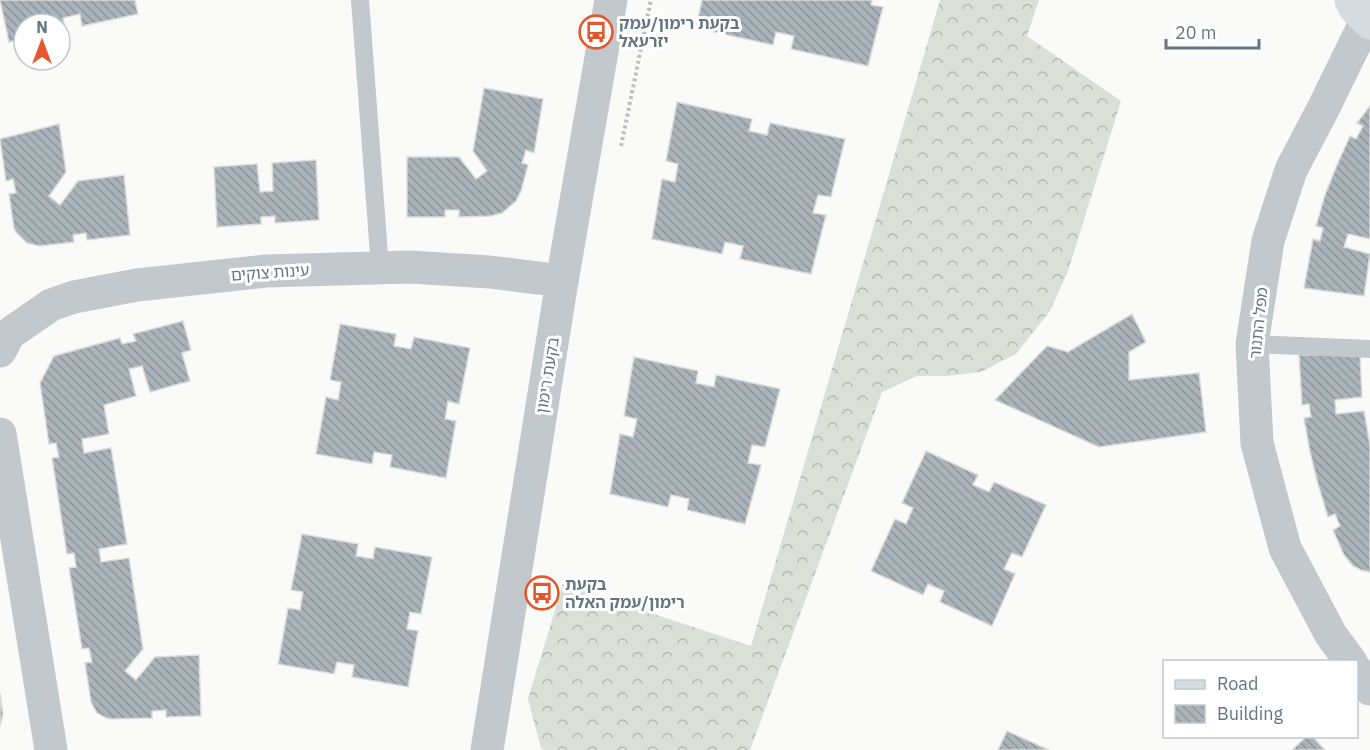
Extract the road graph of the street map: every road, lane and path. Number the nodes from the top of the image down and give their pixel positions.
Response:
1 (360, 0) edge
2 (611, 0) edge
3 (651, 0) edge
4 (1362, 15) edge
5 (620, 151) dead end
6 (380, 268) junction
7 (562, 281) junction
8 (3, 339) edge
9 (1252, 344) junction
10 (1370, 349) edge
11 (0, 434) edge
12 (1349, 660) edge
13 (1358, 673) edge
14 (1370, 689) edge
15 (51, 750) edge
16 (487, 750) edge

1 - 6 lane
2 - 7 street, בקעת רימון
3 - 5 path
4 - 9 street, מפל התנור
6 - 7 street, עינות צוקים
6 - 8 street, עינות צוקים
7 - 16 street, בקעת רימון
9 - 10 lane
9 - 12 street, מפל התנור
11 - 15 street
13 - 14 street

